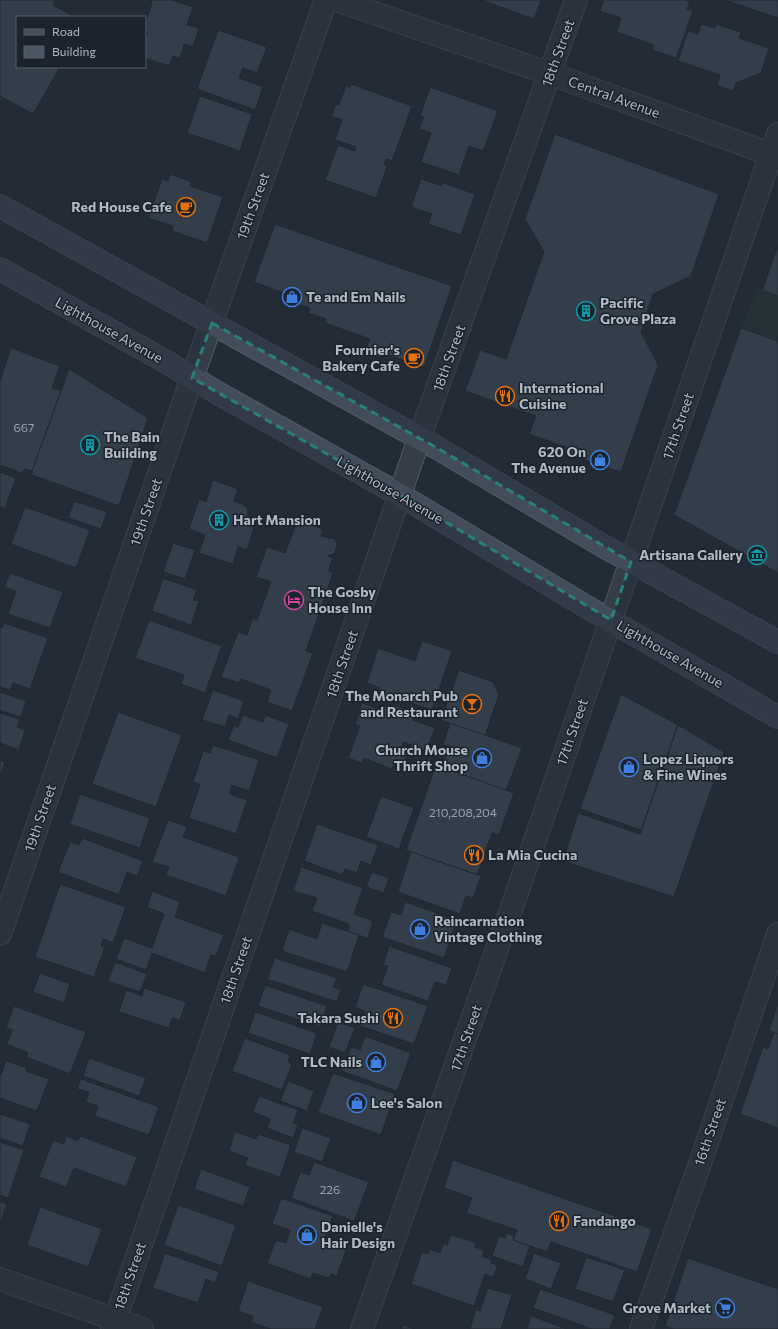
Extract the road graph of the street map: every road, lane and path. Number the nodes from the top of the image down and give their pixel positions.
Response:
1 (326, 0) edge
2 (336, 0) edge
3 (576, 0) edge
4 (551, 74) junction
5 (778, 134) edge
6 (774, 156) edge
7 (1, 210) edge
8 (0, 269) edge
9 (212, 323) junction
10 (192, 378) junction
11 (420, 439) junction
12 (400, 495) junction
13 (631, 562) junction
14 (611, 620) junction
15 (778, 642) edge
16 (778, 717) edge
17 (0, 934) edge
18 (778, 934) edge
19 (0, 1279) edge
20 (113, 1324) edge
21 (142, 1329) edge
22 (362, 1329) edge
23 (641, 1329) edge

1 - 9 street, 19th Street
2 - 4 street, Central Avenue
3 - 4 street, 18th Street
4 - 6 street, Central Avenue
4 - 11 street, 18th Street
5 - 6 street, 17th Street
6 - 13 street, 17th Street
7 - 9 main road
8 - 10 main road, Lighthouse Avenue
9 - 10 street, 19th Street
9 - 11 main road
10 - 12 main road, Lighthouse Avenue
10 - 17 street, 19th Street
11 - 12 street, 18th Street
11 - 13 main road
12 - 14 main road, Lighthouse Avenue
12 - 20 street, 18th Street
13 - 14 street, 17th Street
13 - 15 main road
14 - 16 main road, Lighthouse Avenue
14 - 22 street, 17th Street
18 - 23 street, 16th Street
19 - 20 street
20 - 21 street

